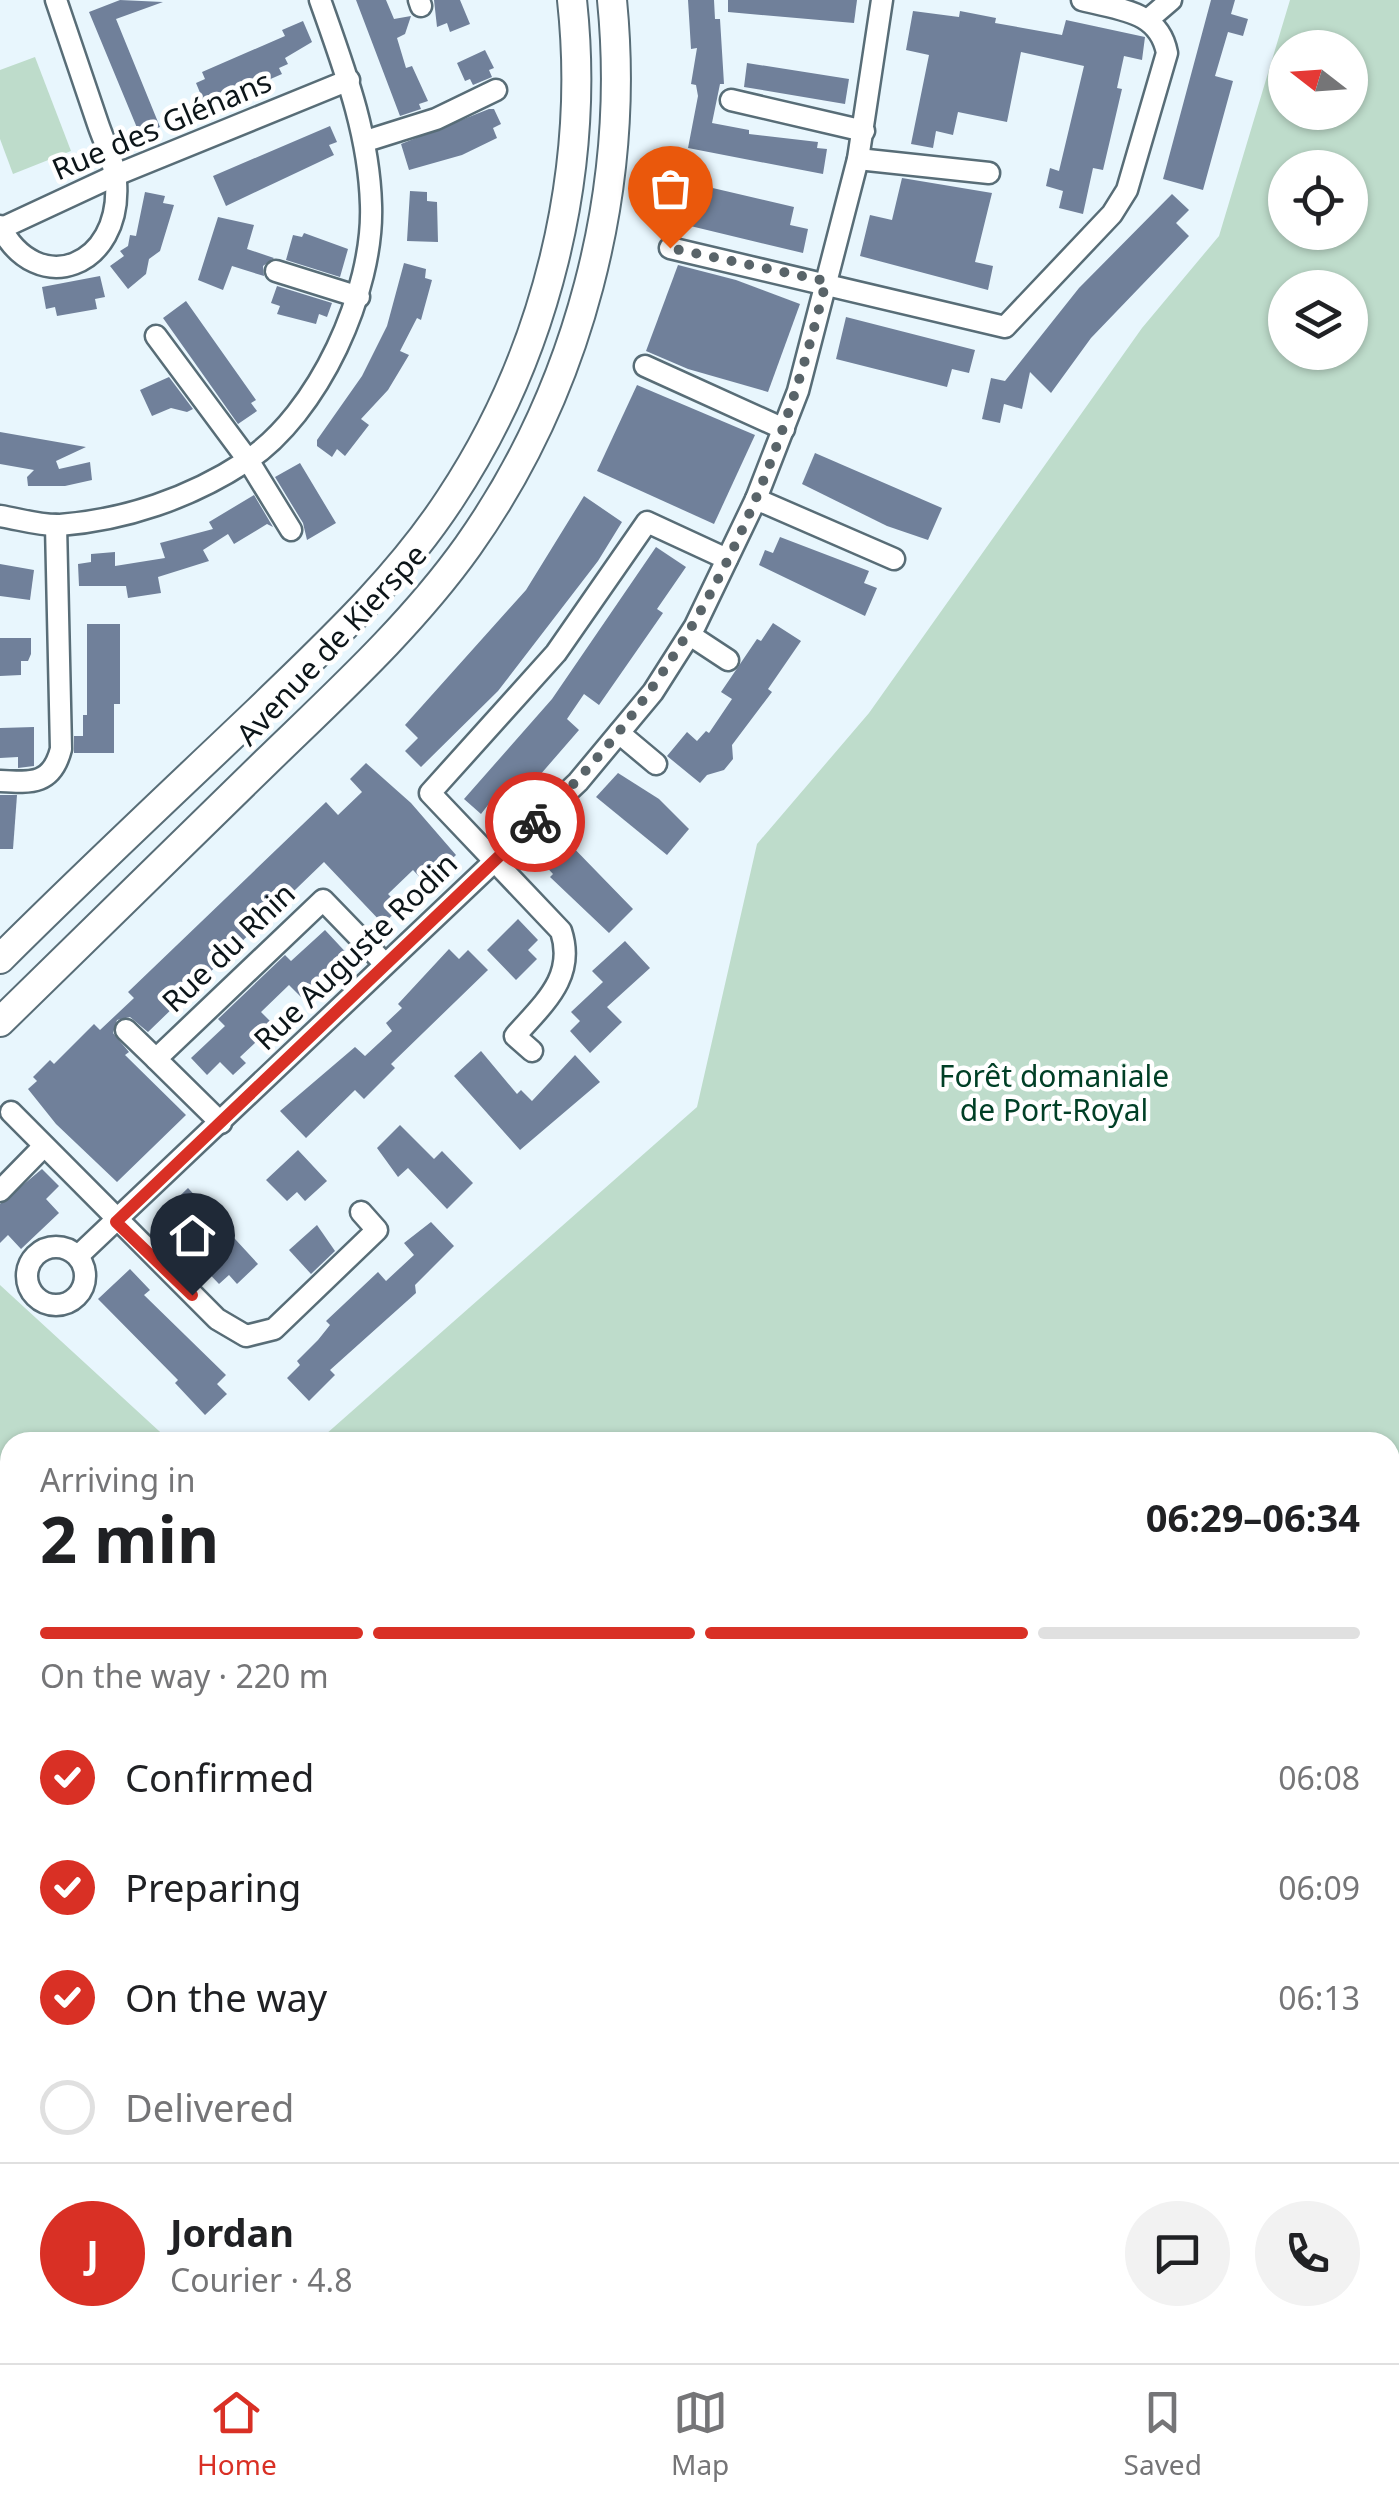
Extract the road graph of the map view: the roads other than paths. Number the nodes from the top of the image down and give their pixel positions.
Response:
1 (56, 0) edge
2 (322, 0) edge
3 (572, 0) edge
4 (612, 0) edge
5 (882, 0) edge
6 (1082, 0) edge
7 (1171, 0) edge
8 (1150, 18) junction
9 (348, 80) junction
10 (496, 90) dead end
11 (731, 100) dead end
12 (864, 131) junction
13 (366, 141) junction
14 (858, 159) junction
15 (989, 173) dead end
16 (116, 175) junction
17 (0, 228) edge
18 (670, 248) dead end
19 (276, 272) dead end
20 (826, 281) junction
21 (358, 296) junction
22 (156, 336) dead end
23 (645, 366) dead end
24 (784, 429) junction
25 (248, 460) junction
26 (756, 499) junction
27 (0, 516) edge
28 (56, 525) junction
29 (291, 530) dead end
30 (727, 559) junction
31 (894, 559) dead end
32 (690, 634) junction
33 (728, 660) dead end
34 (619, 733) junction
35 (656, 764) dead end
36 (0, 781) edge
37 (496, 859) junction
38 (0, 959) edge
39 (386, 964) junction
40 (0, 1022) edge
41 (126, 1030) dead end
42 (532, 1051) dead end
43 (156, 1059) junction
44 (11, 1112) dead end
45 (221, 1123) junction
46 (44, 1146) junction
47 (0, 1191) edge
48 (361, 1212) dead end
49 (116, 1222) junction
50 (78, 1256) dead end

1 - 16 street
2 - 9 street
3 - 38 main road, Avenue de Kierspe
4 - 40 main road, Avenue de Kierspe
5 - 12 street, Rue Auguste Rodin
6 - 8 street
7 - 8 street
8 - 20 street
9 - 13 street
9 - 16 street, Rue des Glénans
10 - 13 street
11 - 12 street
12 - 14 street, Rue Auguste Rodin
13 - 21 street
14 - 15 street
14 - 20 street, Rue Auguste Rodin
16 - 17 street, Rue des Glénans
16 - 17 street
18 - 20 street
19 - 21 street
20 - 24 street, Rue Auguste Rodin
21 - 25 street
22 - 25 street
23 - 24 street
24 - 26 street, Rue Auguste Rodin
25 - 28 street
25 - 29 street
26 - 30 street, Rue Auguste Rodin
26 - 31 street
27 - 28 street
28 - 36 street
30 - 32 street, Rue Auguste Rodin
30 - 37 street
32 - 33 street
32 - 34 street, Rue Auguste Rodin
34 - 35 street
34 - 37 street, Rue Auguste Rodin
37 - 39 street, Rue Auguste Rodin
37 - 42 street
39 - 43 street, Rue du Rhin
39 - 45 street, Rue Auguste Rodin
41 - 43 street
43 - 45 street
44 - 46 street
45 - 49 street, Rue Auguste Rodin
46 - 47 street
46 - 49 street
48 - 49 street
49 - 50 street, Rue Auguste Rodin

